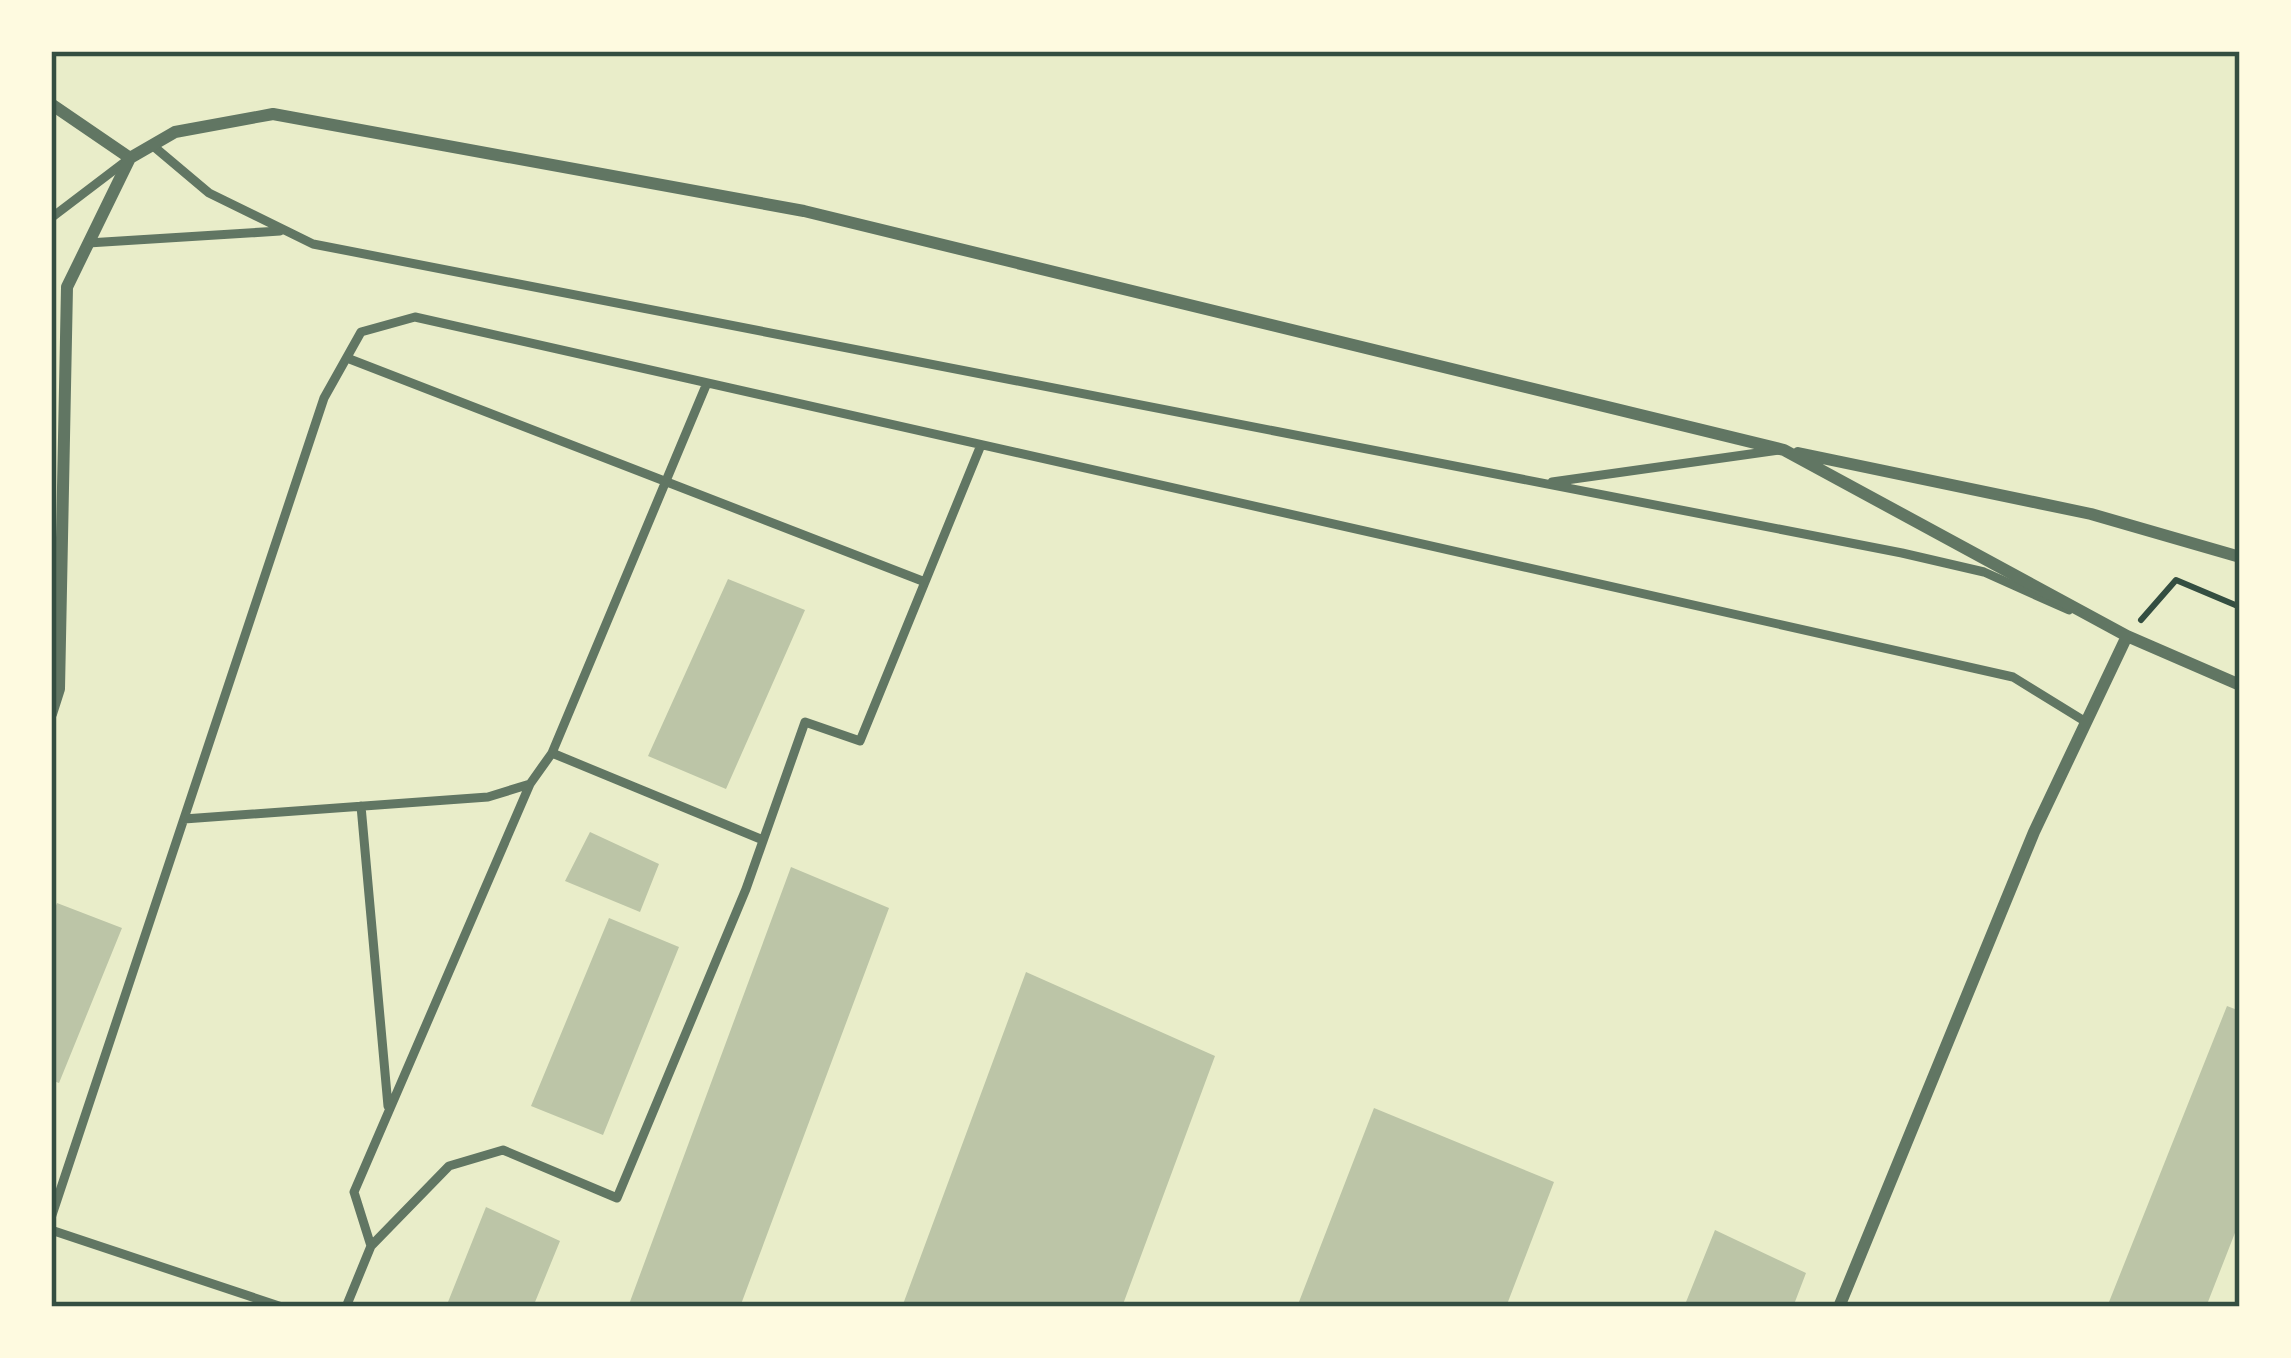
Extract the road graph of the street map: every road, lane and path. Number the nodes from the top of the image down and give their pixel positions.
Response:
1 (51, 104) edge
2 (152, 145) junction
3 (130, 158) junction
4 (51, 218) edge
5 (285, 231) junction
6 (88, 243) junction
7 (346, 358) junction
8 (707, 383) junction
9 (981, 445) junction
10 (1784, 450) junction
11 (666, 482) junction
12 (1542, 483) junction
13 (2240, 557) edge
14 (925, 583) junction
15 (2240, 607) edge
16 (2127, 636) junction
17 (2240, 685) edge
18 (51, 714) edge
19 (2086, 722) junction
20 (552, 753) junction
21 (530, 784) junction
22 (361, 806) junction
23 (184, 819) junction
24 (763, 840) junction
25 (388, 1111) junction
26 (51, 1218) edge
27 (51, 1230) edge
28 (371, 1246) junction
29 (282, 1307) edge
30 (346, 1307) edge
31 (1839, 1307) edge

1 - 3 street
2 - 3 street
2 - 5 lane
2 - 10 street
3 - 4 lane
3 - 6 street
5 - 6 lane
5 - 12 lane
6 - 18 street
7 - 8 lane
7 - 11 lane
7 - 23 lane
8 - 9 lane
8 - 11 lane
9 - 14 lane
9 - 19 lane
10 - 12 lane
10 - 13 street
10 - 16 street
11 - 14 lane
11 - 20 lane
12 - 16 lane
14 - 24 lane
15 - 16 path
16 - 17 street
16 - 19 street
19 - 31 street
20 - 21 lane
20 - 24 lane
21 - 22 lane
21 - 25 lane
22 - 23 lane
22 - 25 lane
23 - 26 lane
24 - 28 lane
25 - 28 lane
27 - 29 lane
28 - 30 lane

